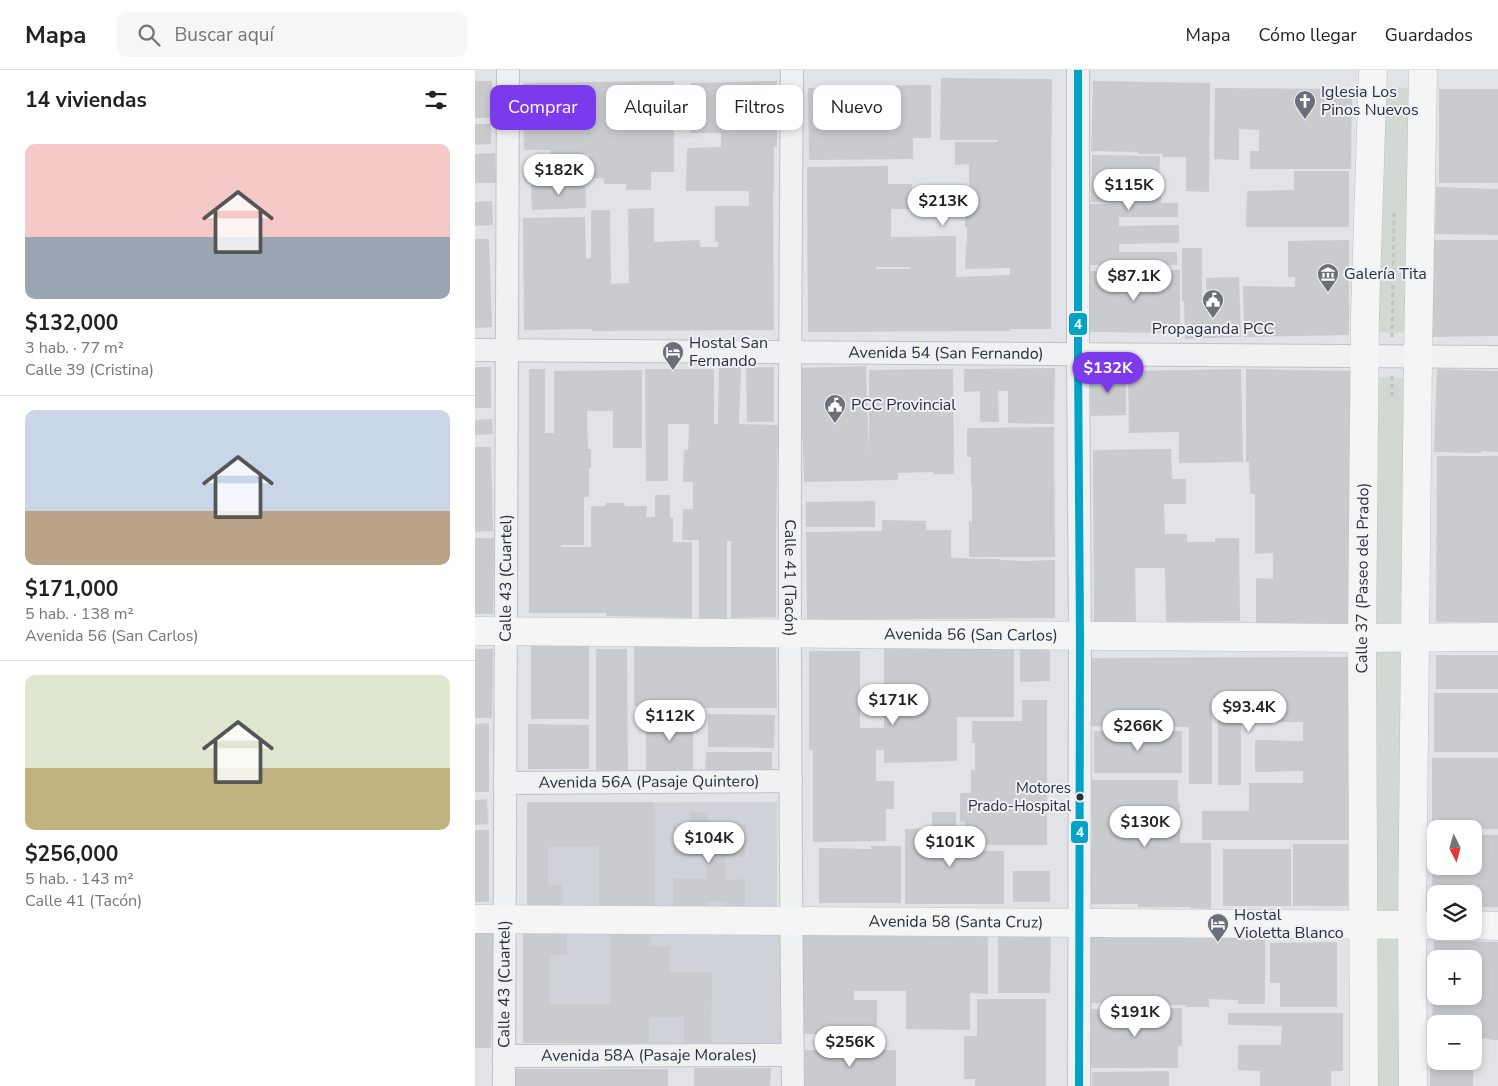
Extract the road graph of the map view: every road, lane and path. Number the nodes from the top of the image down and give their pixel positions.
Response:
1 (508, 70) edge
2 (792, 70) edge
3 (1078, 70) edge
4 (1373, 70) edge
5 (1423, 70) edge
6 (475, 350) edge
7 (507, 350) junction
8 (789, 352) junction
9 (1078, 354) junction
10 (1364, 356) junction
11 (1419, 357) junction
12 (1498, 357) edge
13 (475, 632) edge
14 (506, 632) junction
15 (791, 634) junction
16 (1080, 636) junction
17 (1498, 637) edge
18 (1362, 638) junction
19 (1416, 638) junction
20 (791, 781) junction
21 (505, 783) junction
22 (475, 919) edge
23 (505, 920) junction
24 (791, 921) junction
25 (1079, 923) junction
26 (1363, 925) junction
27 (1424, 925) edge
28 (1482, 926) edge
29 (1498, 926) edge
30 (793, 1055) junction
31 (504, 1056) junction
32 (504, 1086) edge
33 (793, 1086) edge
34 (1079, 1086) edge
35 (1364, 1086) edge
36 (1413, 1086) edge

1 - 7 street, Calle 43 (Cuartel)
2 - 8 street, Calle 41 (Tacón)
3 - 9 street
4 - 10 main road, Calle 37 (Paseo del Prado)
5 - 11 main road
6 - 7 street, Avenida 54 (San Fernando)
7 - 8 street, Avenida 54 (San Fernando)
7 - 14 street, Calle 43 (Cuartel)
8 - 9 street, Avenida 54 (San Fernando)
8 - 15 street, Calle 41 (Tacón)
9 - 10 street, Avenida 54 (San Fernando)
9 - 16 street
10 - 11 street, Avenida 54 (San Fernando)
10 - 18 main road, Calle 37 (Paseo del Prado)
11 - 12 street, Avenida 54 (San Fernando)
11 - 19 main road
13 - 14 main road, Avenida 56 (San Carlos)
14 - 15 main road, Avenida 56 (San Carlos)
14 - 21 street, Calle 43 (Cuartel)
15 - 16 main road, Avenida 56 (San Carlos)
15 - 20 street, Calle 41 (Tacón)
16 - 18 main road, Avenida 56 (San Carlos)
16 - 25 street
17 - 19 main road, Avenida 56 (San Carlos)
18 - 19 main road, Avenida 56 (San Carlos)
18 - 26 main road, Calle 37 (Paseo del Prado)
19 - 27 main road
20 - 21 street, Avenida 56A (Pasaje Quintero)
20 - 24 street, Calle 41 (Tacón)
21 - 23 street, Calle 43 (Cuartel)
22 - 23 main road, Avenida 58 (Santa Cruz)
23 - 24 main road, Avenida 58 (Santa Cruz)
23 - 31 street, Calle 43 (Cuartel)
24 - 25 main road, Avenida 58 (Santa Cruz)
24 - 30 street, Calle 41 (Tacón)
25 - 26 main road, Avenida 58 (Santa Cruz)
25 - 34 street
26 - 27 main road, Avenida 58 (Santa Cruz)
26 - 35 main road, Calle 37 (Paseo del Prado)
27 - 36 main road
28 - 29 main road
30 - 31 street, Avenida 58A (Pasaje Morales)
30 - 33 street, Calle 41 (Tacón)
31 - 32 street, Calle 43 (Cuartel)

